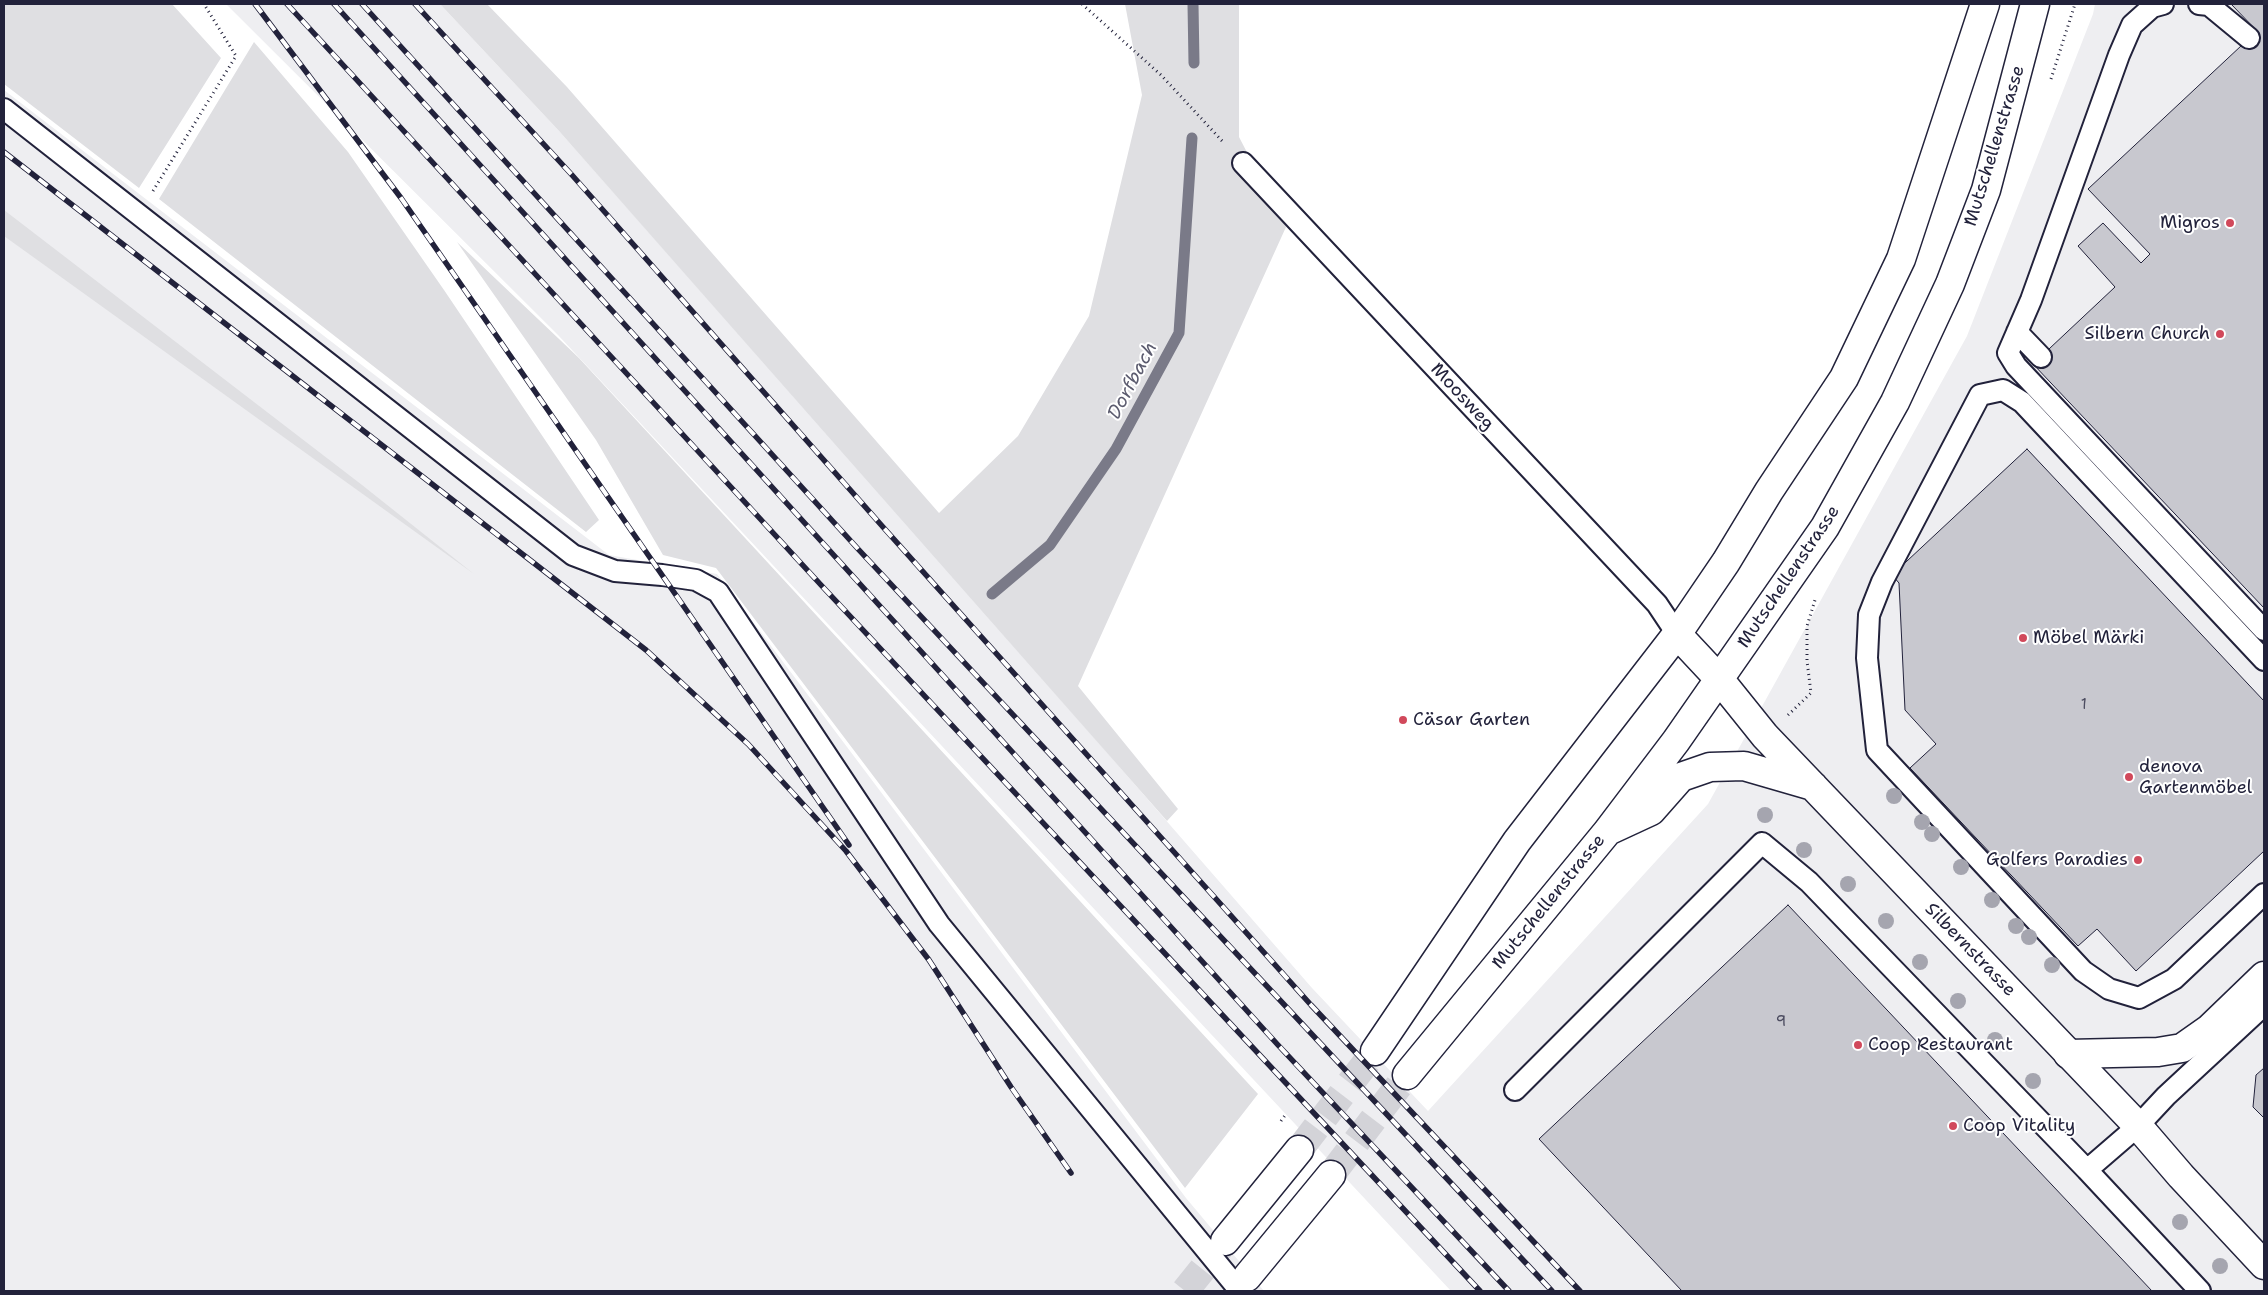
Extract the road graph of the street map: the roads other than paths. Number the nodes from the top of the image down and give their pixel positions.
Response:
1 (1985, 4) edge
2 (2035, 4) edge
3 (2198, 4) edge
4 (2155, 5) edge
5 (2248, 38) dead end
6 (4, 109) edge
7 (1243, 164) road end
8 (2017, 332) junction
9 (2041, 357) dead end
10 (2264, 630) edge
11 (1677, 634) junction
12 (2264, 660) edge
13 (1720, 680) junction
14 (1814, 787) junction
15 (1607, 832) junction
16 (2264, 894) edge
17 (2264, 976) edge
18 (2264, 1005) edge
19 (1375, 1051) tunnel mouth
20 (2068, 1054) junction
21 (1407, 1075) tunnel mouth
22 (1515, 1090) dead end
23 (2138, 1126) junction
24 (1299, 1150) tunnel mouth
25 (2087, 1170) junction
26 (1331, 1175) tunnel mouth
27 (1224, 1241) tunnel mouth
28 (2264, 1265) edge
29 (1244, 1284) edge
30 (2200, 1291) edge

1 - 11 main road
2 - 13 main road, Mutschellenstrasse
3 - 5 lane
4 - 8 lane
6 - 29 lane
7 - 11 lane, Moosweg
8 - 9 lane
8 - 10 lane
11 - 13 main road, Silbernstrasse
11 - 19 main road
12 - 16 lane
13 - 14 main road, Silbernstrasse
13 - 15 main road, Mutschellenstrasse
14 - 15 main road
14 - 20 main road, Silbernstrasse
15 - 21 main road, Mutschellenstrasse
17 - 20 main road
18 - 23 lane
20 - 23 main road, Silbernstrasse
22 - 25 lane
23 - 25 lane
23 - 28 main road, Silbernstrasse
24 - 27 main road
25 - 30 lane
26 - 29 main road

